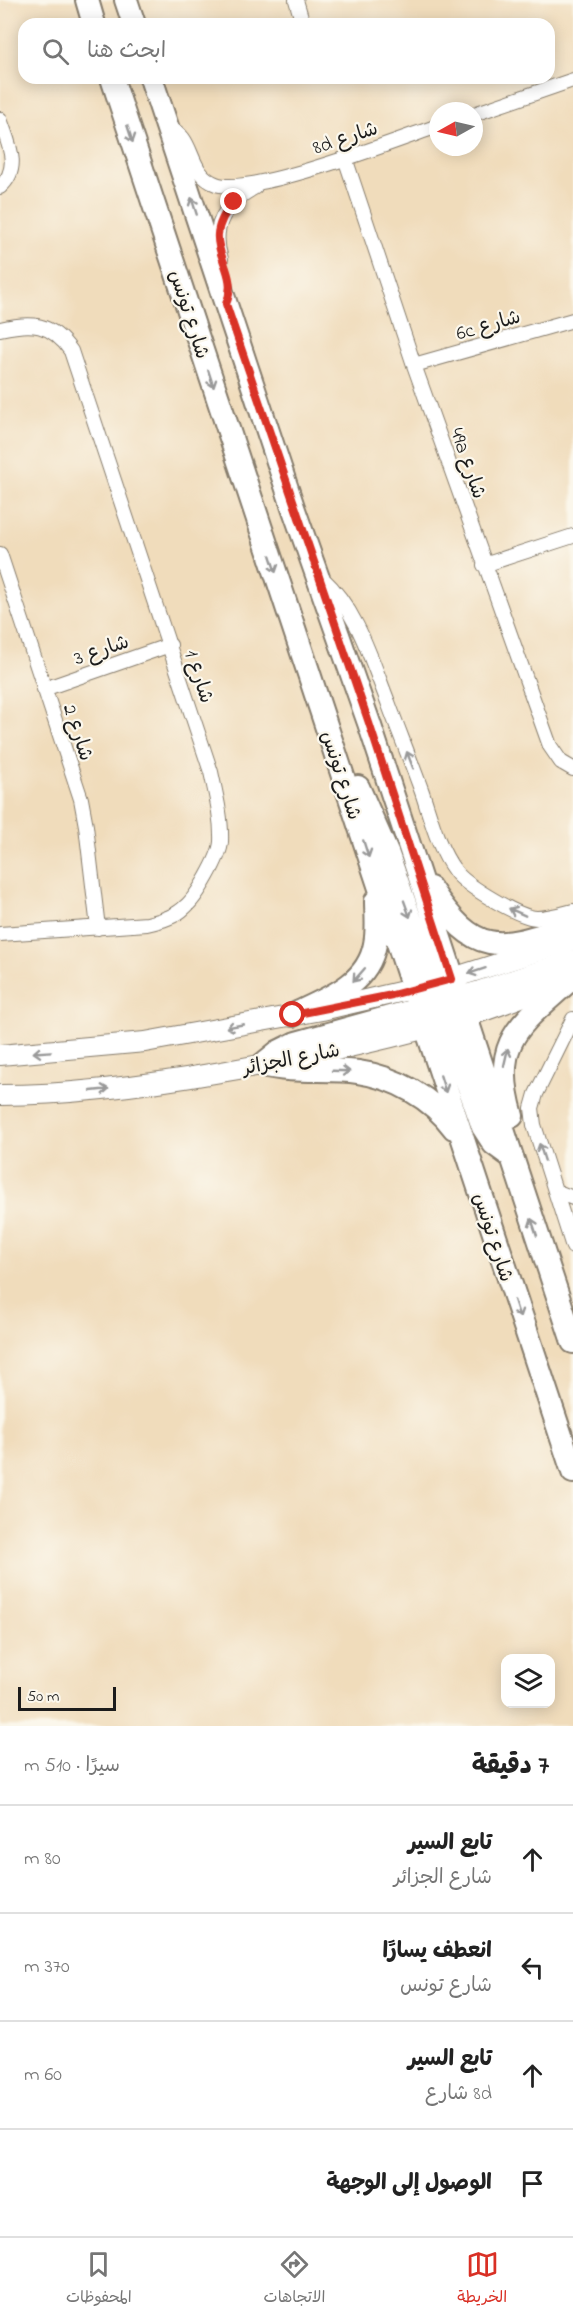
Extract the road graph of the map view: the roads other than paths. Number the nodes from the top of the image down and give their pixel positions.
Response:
1 (87, 0) edge
2 (126, 0) edge
3 (296, 0) edge
4 (92, 18) edge
5 (132, 18) edge
6 (301, 18) edge
7 (573, 80) edge
8 (114, 84) edge
9 (154, 84) edge
10 (483, 111) edge
11 (0, 119) edge
12 (168, 128) junction
13 (429, 129) edge
14 (345, 158) junction
15 (264, 182) junction
16 (0, 187) edge
17 (226, 304) junction
18 (573, 320) edge
19 (0, 329) edge
20 (414, 365) junction
21 (573, 536) edge
22 (0, 554) edge
23 (484, 565) junction
24 (316, 573) junction
25 (170, 645) junction
26 (44, 689) junction
27 (331, 742) junction
28 (573, 769) edge
29 (413, 861) junction
30 (376, 879) junction
31 (573, 911) edge
32 (573, 925) edge
33 (98, 928) junction
34 (0, 934) edge
35 (573, 940) edge
36 (573, 961) edge
37 (573, 977) edge
38 (439, 1003) junction
39 (293, 1015) junction
40 (573, 1019) edge
41 (0, 1055) edge
42 (262, 1065) junction
43 (0, 1095) edge
44 (460, 1136) junction
45 (510, 1156) junction
46 (555, 1191) junction
47 (573, 1198) edge
48 (573, 1213) edge
49 (566, 1226) junction
50 (573, 1248) edge
51 (573, 1342) edge
52 (573, 1472) edge

1 - 4 main road
2 - 5 main road
3 - 6 street
7 - 10 street
8 -> 27 main road, شارع تونس
9 - 12 main road, شارع تونس
11 - 16 street
12 - 15 street, 8d شارع
17 -> 12 main road, شارع تونس
13 - 14 street, 8d شارع
14 - 15 street, 8d شارع
14 - 20 street, 49a شارع
15 - 17 street, 8d شارع
17 - 24 main road, شارع تونس
18 - 20 street, 6c شارع
19 - 25 street, شارع 1
20 - 23 street, 49a شارع
21 - 23 street
22 - 26 street, شارع 2
23 - 28 street, 49a شارع
24 - 29 main road, شارع تونس
31 -> 24 street
25 - 26 street, شارع 3
25 - 33 street, شارع 1
26 - 33 street, شارع 2
27 -> 30 main road, شارع تونس
27 -> 38 main road
29 - 32 main road
29 - 38 main road, شارع تونس
30 - 38 main road, شارع تونس
30 -> 39 main road
33 - 34 street, شارع 1
35 -> 38 main road, شارع الجزائر
36 - 38 main road
37 - 38 main road, شارع الجزائر
45 -> 37 main road
38 - 39 main road, شارع الجزائر
38 - 42 main road
38 -> 44 main road, شارع تونس
38 - 45 main road, شارع تونس
39 -> 41 main road, شارع الجزائر
46 -> 40 street
43 -> 42 main road, شارع الجزائر
42 -> 44 main road
44 -> 52 main road, شارع تونس
51 -> 45 main road, شارع تونس
46 - 47 street
46 - 49 street
48 - 49 street
49 - 50 street

